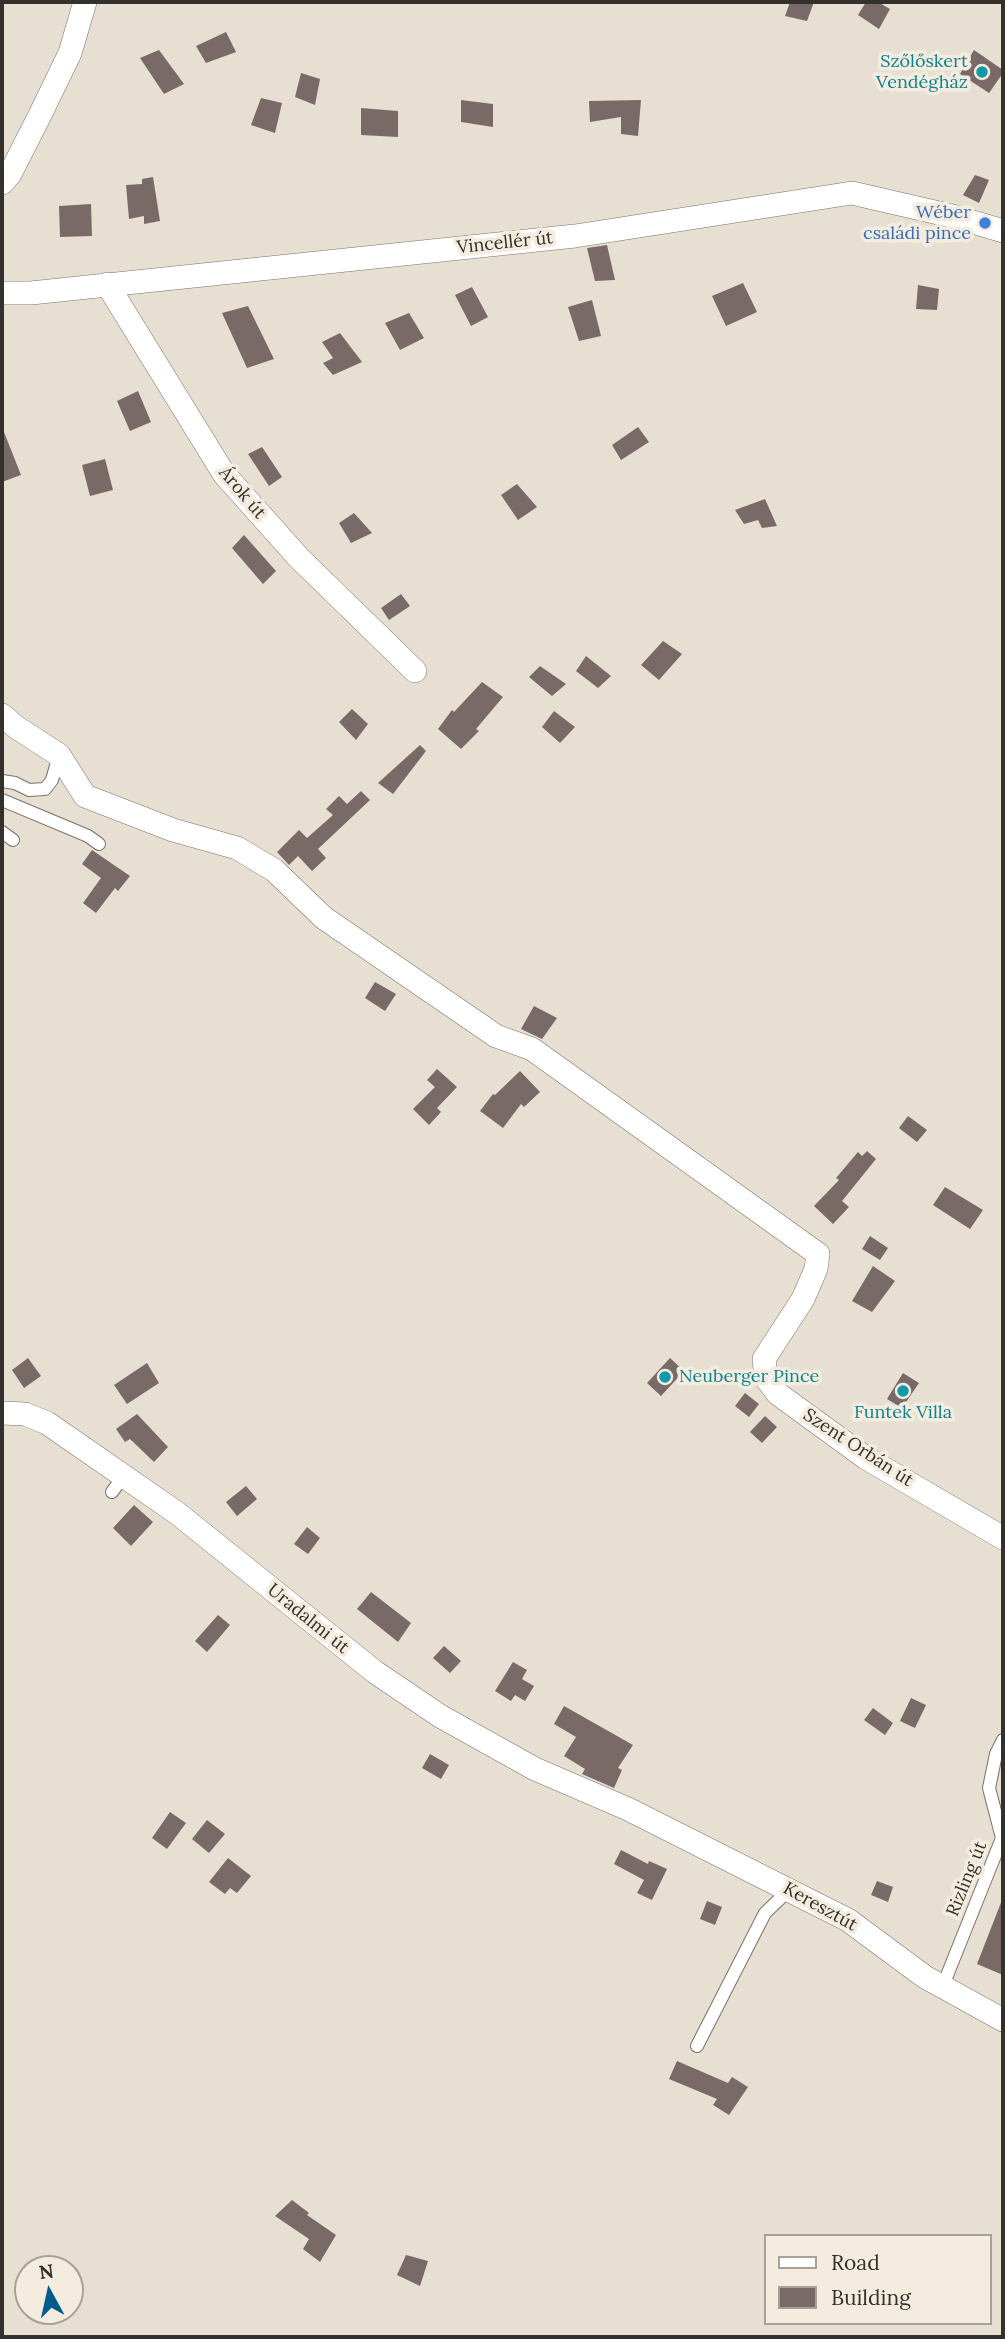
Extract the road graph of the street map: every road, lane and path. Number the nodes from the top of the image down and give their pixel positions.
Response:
1 (85, 2) edge
2 (2, 183) edge
3 (1003, 231) edge
4 (107, 284) junction
5 (2, 293) edge
6 (415, 671) dead end
7 (2, 715) edge
8 (59, 755) junction
9 (2, 781) edge
10 (2, 800) edge
11 (2, 832) edge
12 (13, 841) dead end
13 (99, 844) dead end
14 (2, 1413) edge
15 (1003, 1538) edge
16 (1003, 1740) edge
17 (628, 1809) joint
18 (789, 1890) junction
19 (942, 1988) junction
20 (1003, 2020) edge
21 (697, 2046) dead end

1 - 2 street
3 - 4 street, Vincellér út
4 - 5 street, Vincellér út
4 - 6 street, Árok út
7 - 8 street
8 - 9 lane
8 - 15 street, Szent Orbán út
10 - 13 lane
11 - 12 lane
14 - 17 street, Uradalmi út
16 - 19 lane, Rizling út
17 - 18 street, Keresztút
18 - 19 street, Keresztút
18 - 21 lane
19 - 20 street, Keresztút

